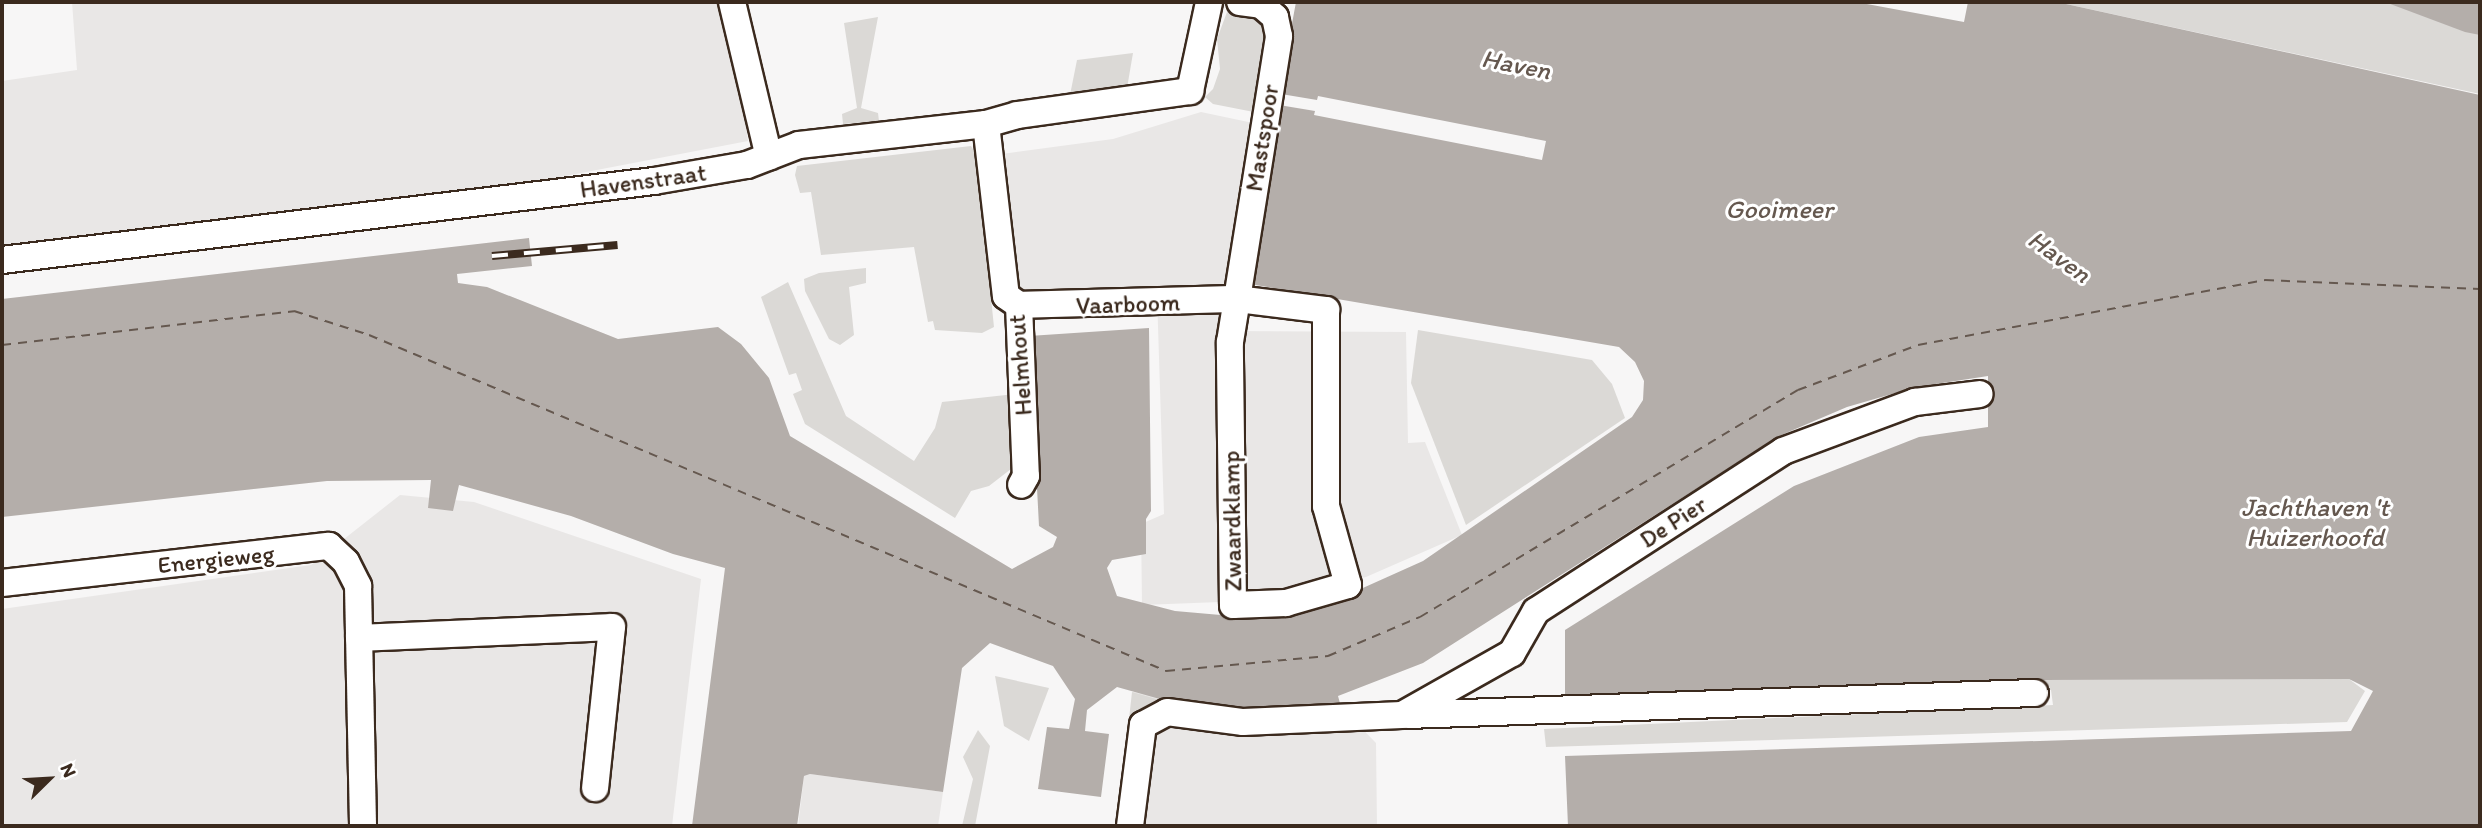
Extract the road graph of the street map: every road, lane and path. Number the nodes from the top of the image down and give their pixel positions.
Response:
1 (732, 2) edge
2 (1209, 2) edge
3 (1240, 2) edge
4 (986, 124) junction
5 (769, 157) junction
6 (2, 260) edge
7 (1237, 299) junction
8 (1019, 305) junction
9 (1980, 394) dead end
10 (1021, 485) dead end
11 (2, 583) edge
12 (359, 638) junction
13 (2035, 693) dead end
14 (1402, 715) junction
15 (595, 788) dead end
16 (363, 826) edge
17 (1130, 826) edge

1 - 5 street
2 - 4 street, Havenstraat
3 - 7 street, Mastspoor
4 - 5 street, Havenstraat
4 - 8 street, Helmhout
5 - 6 street, Havenstraat
7 - 7 street, Zwaardklamp
7 - 8 street, Vaarboom
8 - 10 street, Helmhout
9 - 14 street, De Pier
11 - 12 street, Energieweg
12 - 15 street
12 - 16 street, Energieweg
13 - 14 street, De Pier
14 - 17 street, De Pier

